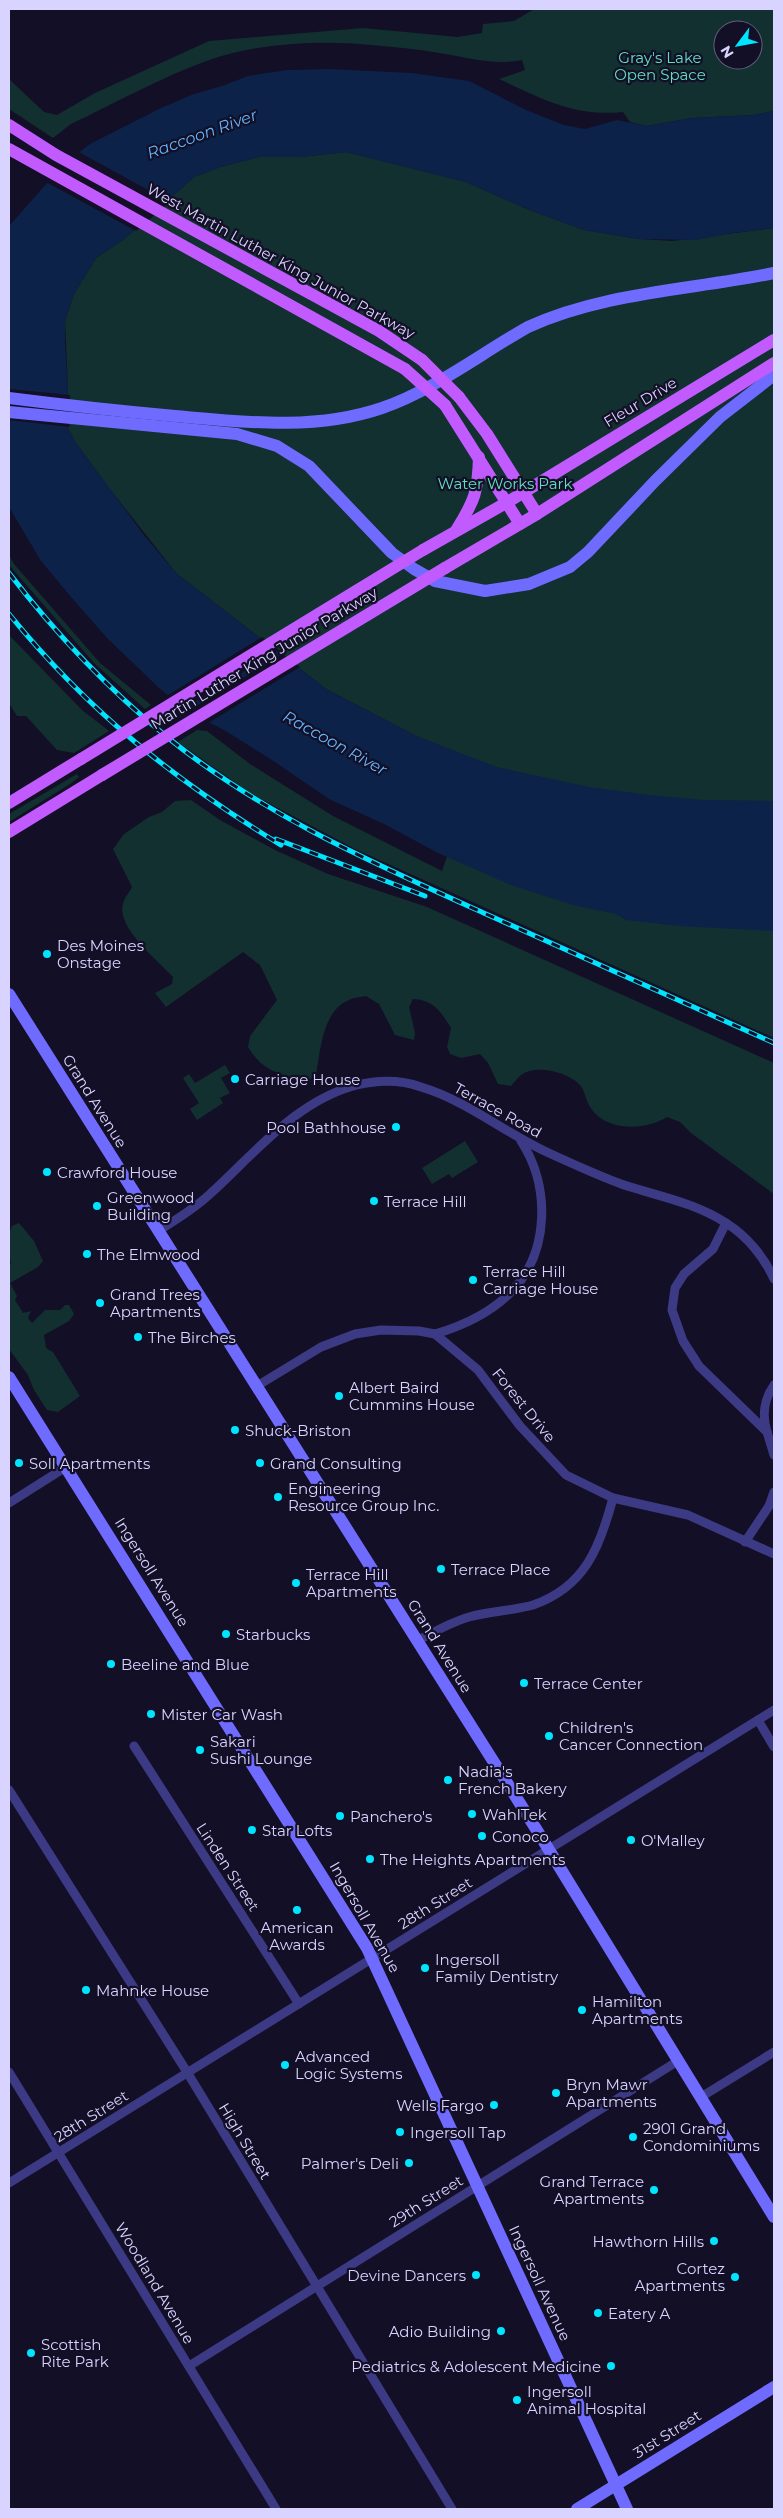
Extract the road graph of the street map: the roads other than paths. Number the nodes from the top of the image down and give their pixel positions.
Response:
1 (9, 126) edge
2 (12, 151) edge
3 (774, 273) edge
4 (774, 340) edge
5 (774, 363) edge
6 (774, 375) edge
7 (9, 398) edge
8 (9, 412) edge
9 (209, 425) junction
10 (479, 457) junction
11 (523, 492) junction
12 (506, 503) junction
13 (537, 514) junction
14 (520, 524) junction
15 (456, 532) junction
16 (9, 803) edge
17 (9, 832) edge
18 (9, 994) edge
19 (521, 1140) junction
20 (726, 1223) junction
21 (158, 1231) junction
22 (774, 1279) edge
23 (435, 1334) junction
24 (9, 1377) edge
25 (774, 1385) edge
26 (257, 1386) junction
27 (767, 1432) junction
28 (774, 1455) edge
29 (66, 1467) junction
30 (774, 1492) edge
31 (614, 1498) junction
32 (9, 1503) edge
33 (745, 1542) junction
34 (774, 1554) edge
35 (417, 1641) junction
36 (774, 1710) edge
37 (758, 1720) junction
38 (134, 1746) dead end
39 (774, 1747) edge
40 (9, 1790) edge
41 (548, 1850) junction
42 (372, 1958) junction
43 (299, 2004) junction
44 (774, 2052) edge
45 (678, 2061) junction
46 (9, 2072) edge
47 (187, 2072) junction
48 (701, 2097) junction
49 (59, 2152) junction
50 (9, 2183) edge
51 (477, 2185) junction
52 (774, 2217) edge
53 (317, 2286) junction
54 (189, 2366) junction
55 (774, 2387) edge
56 (616, 2485) junction
57 (276, 2509) edge
58 (452, 2509) edge
59 (577, 2509) edge
60 (627, 2509) edge

1 - 11 main road, West Martin Luther King Junior Parkway, bridge
2 - 10 main road, bridge
3 - 9 main road
4 - 11 main road, Fleur Drive
5 - 13 main road
6 - 9 main road
7 - 9 main road
8 - 9 main road
10 - 12 main road
10 - 15 main road
11 - 12 main road, Martin Luther King Junior Parkway
11 - 13 main road, West Martin Luther King Junior Parkway
12 - 14 main road
12 - 15 main road, Martin Luther King Junior Parkway
13 - 14 main road, Martin Luther King Junior Parkway
14 - 17 main road, Martin Luther King Junior Parkway, bridge
15 - 16 main road, Martin Luther King Junior Parkway, bridge
18 - 21 main road, Grand Avenue
19 - 20 street, Terrace Road
19 - 21 street, Terrace Road
19 - 23 street
20 - 22 street, Terrace Road
20 - 27 street
21 - 26 main road, Grand Avenue
23 - 26 street
23 - 31 street, Forest Drive
24 - 29 main road, Ingersoll Avenue
25 - 27 street
26 - 35 main road, Grand Avenue
27 - 28 street
29 - 32 street
29 - 42 main road, Ingersoll Avenue
30 - 33 street
31 - 33 street, Forest Drive
31 - 35 street
33 - 34 street, Forest Drive
35 - 41 main road, Grand Avenue
36 - 37 street, 28th Street
37 - 39 street
37 - 41 street, 28th Street
38 - 43 street, Linden Street
40 - 47 street, High Street
41 - 42 street, 28th Street
41 - 45 main road, Grand Avenue
42 - 43 street, 28th Street
42 - 51 main road, Ingersoll Avenue
43 - 47 street, 28th Street
44 - 48 street
45 - 48 main road, Grand Avenue
45 - 51 street, 29th Street
46 - 49 street, Woodland Avenue
47 - 49 street, 28th Street
47 - 53 street, High Street
48 - 52 main road, Grand Avenue
49 - 50 street, 28th Street
49 - 54 street, Woodland Avenue
51 - 53 street, 29th Street
51 - 56 main road, Ingersoll Avenue
53 - 54 street, 29th Street
53 - 58 street, High Street
54 - 57 street, Woodland Avenue
55 - 56 main road, 31st Street
56 - 59 main road, 31st Street
56 - 60 main road, Ingersoll Avenue

